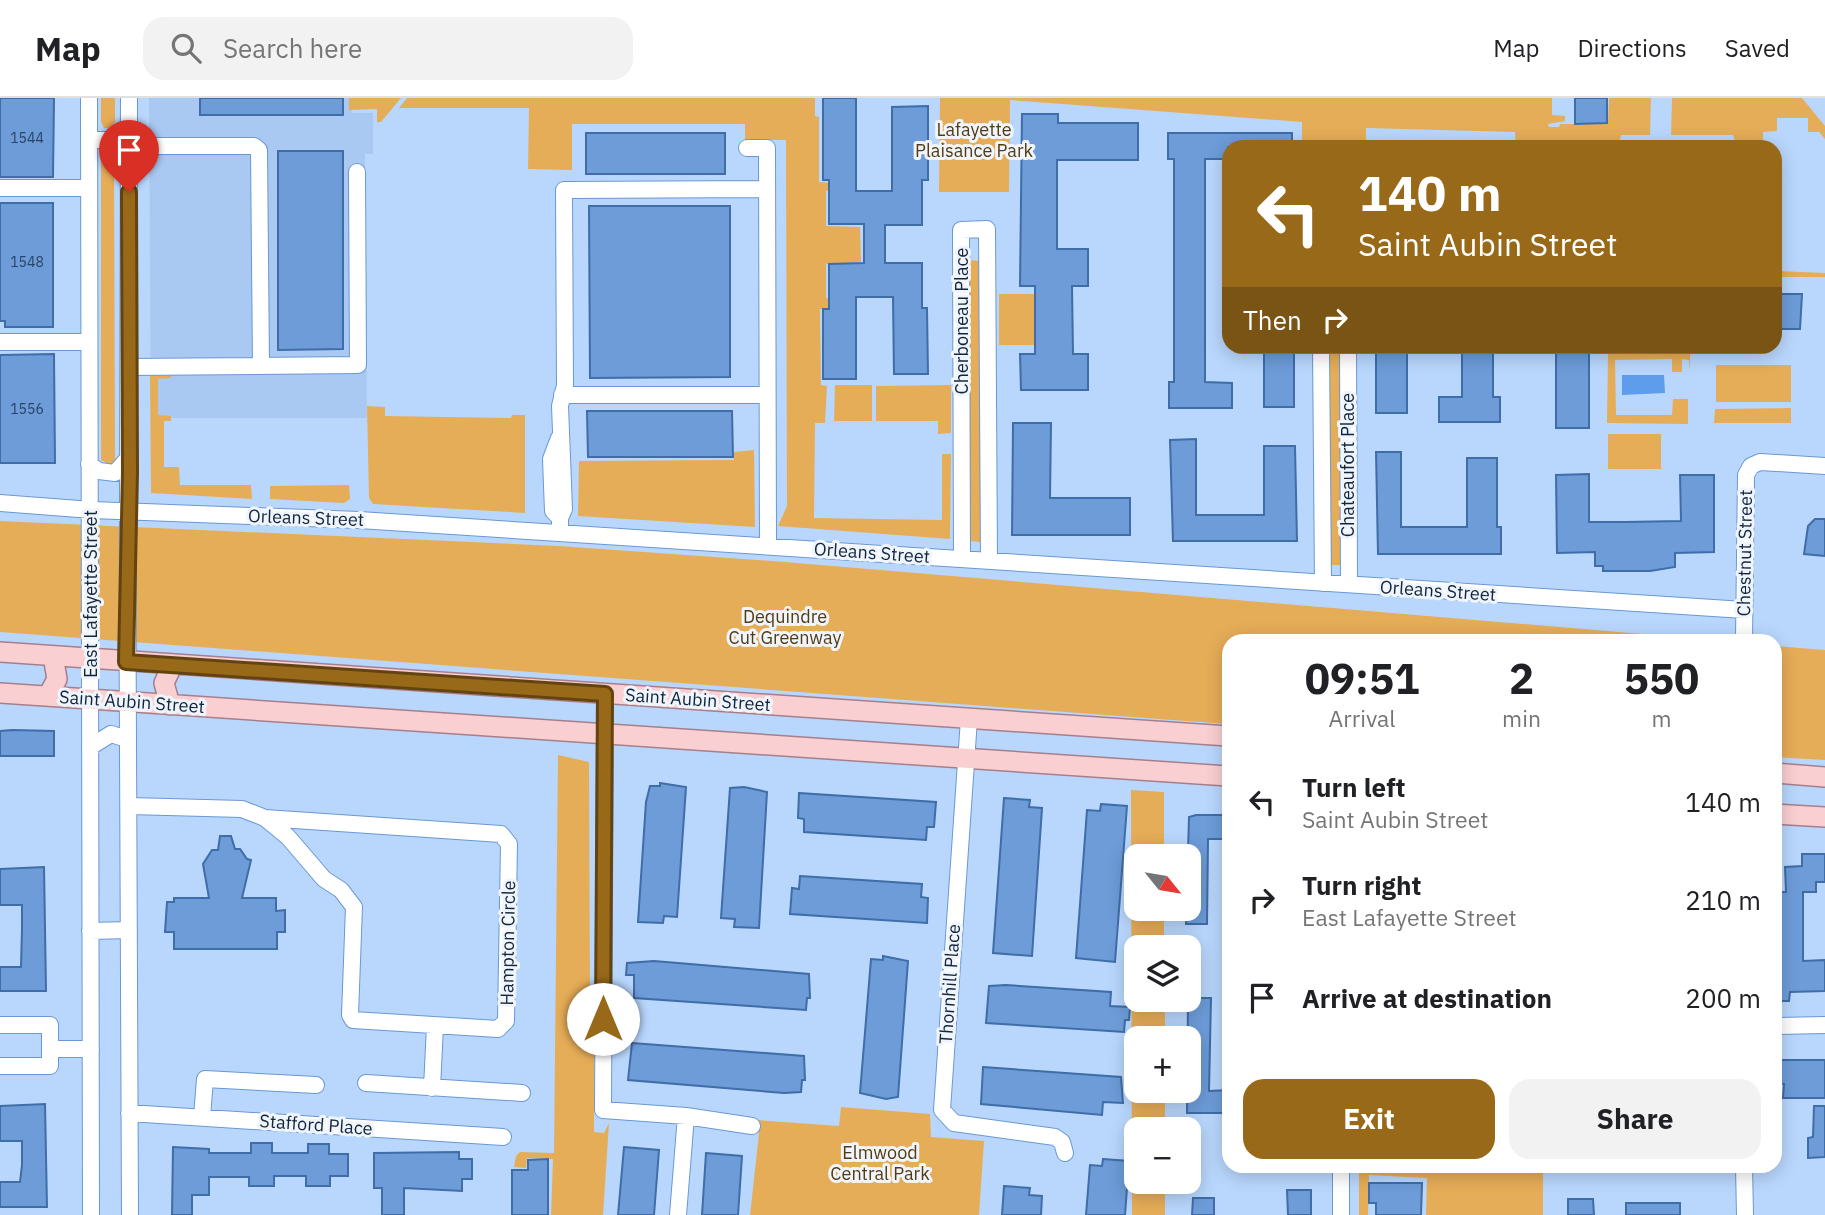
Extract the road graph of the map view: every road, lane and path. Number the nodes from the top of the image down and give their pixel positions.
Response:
1 (89, 98) edge
2 (129, 98) edge
3 (89, 140) junction
4 (128, 140) junction
5 (747, 148) dead end
6 (357, 172) dead end
7 (0, 188) edge
8 (89, 188) junction
9 (767, 189) junction
10 (0, 342) edge
11 (89, 342) junction
12 (1321, 354) edge
13 (1348, 354) edge
14 (261, 366) junction
15 (129, 367) junction
16 (767, 395) junction
17 (562, 396) junction
18 (130, 456) junction
19 (89, 464) junction
20 (1825, 466) edge
21 (0, 503) edge
22 (92, 510) junction
23 (128, 511) junction
24 (562, 520) junction
25 (768, 545) junction
26 (962, 559) junction
27 (989, 561) junction
28 (1323, 583) junction
29 (1349, 584) junction
30 (1744, 610) junction
31 (1744, 634) edge
32 (0, 652) edge
33 (53, 656) junction
34 (91, 659) junction
35 (126, 662) junction
36 (173, 664) junction
37 (0, 692) edge
38 (605, 694) junction
39 (48, 696) junction
40 (90, 700) junction
41 (127, 702) junction
42 (170, 705) junction
43 (969, 719) junction
44 (604, 734) junction
45 (1222, 736) edge
46 (127, 739) junction
47 (90, 747) junction
48 (966, 758) junction
49 (1782, 774) edge
50 (1222, 776) edge
51 (1825, 777) edge
52 (130, 806) junction
53 (1782, 814) edge
54 (1825, 817) edge
55 (265, 818) junction
56 (130, 930) junction
57 (90, 931) junction
58 (0, 1025) edge
59 (1825, 1025) edge
60 (435, 1026) junction
61 (1782, 1026) edge
62 (50, 1049) junction
63 (91, 1049) junction
64 (0, 1066) edge
65 (366, 1083) dead end
66 (316, 1085) dead end
67 (432, 1088) junction
68 (522, 1093) dead end
69 (129, 1113) junction
70 (686, 1116) junction
71 (202, 1118) junction
72 (752, 1126) dead end
73 (503, 1137) dead end
74 (1065, 1153) dead end
75 (1341, 1173) edge
76 (1745, 1173) edge
77 (91, 1215) edge
78 (130, 1215) edge
79 (678, 1215) edge
80 (1341, 1215) edge
81 (1745, 1215) edge

1 - 3 street, East Lafayette Street
2 - 4 street, East Lafayette Street
3 - 4 street
3 - 8 street, East Lafayette Street
4 - 14 street
4 - 15 street, East Lafayette Street
5 - 9 street
6 - 14 street
7 - 8 street
8 - 11 street, East Lafayette Street
9 - 16 street
9 - 17 street
10 - 11 street
11 - 19 street, East Lafayette Street
12 - 28 street, Chateaufort Place
13 - 29 street, Chateaufort Place
14 - 15 street
15 - 18 street, East Lafayette Street
16 - 17 street
16 - 25 street
17 - 24 street
18 - 19 street
18 - 23 street, East Lafayette Street
19 - 22 street, East Lafayette Street
20 - 30 street, Chestnut Street
21 - 22 street, Orleans Street
22 - 23 street, Orleans Street
22 - 34 street, East Lafayette Street
23 - 24 street, Orleans Street
23 - 35 street, East Lafayette Street
24 - 25 street, Orleans Street
25 - 26 street, Orleans Street
26 - 27 street, Orleans Street
26 - 27 street, Cherboneau Place
27 - 28 street, Orleans Street
28 - 29 street, Orleans Street
29 - 30 street, Orleans Street
30 - 31 street, Chestnut Street
32 - 33 main road, Saint Aubin Street
33 - 34 main road, Saint Aubin Street
33 - 39 main road
34 - 35 main road, Saint Aubin Street
34 - 40 street, East Lafayette Street
35 - 36 main road, Saint Aubin Street
35 - 41 street, East Lafayette Street
36 - 38 main road, Saint Aubin Street
36 - 42 main road
37 - 39 main road, Saint Aubin Street
38 - 43 main road, Saint Aubin Street
38 - 44 street
39 - 40 main road, Saint Aubin Street
40 - 41 main road, Saint Aubin Street
40 - 47 street, East Lafayette Street
41 - 42 main road, Saint Aubin Street
41 - 46 street, East Lafayette Street
42 - 44 main road, Saint Aubin Street
43 - 45 main road, Saint Aubin Street
43 - 48 street, Thornhill Place
44 - 48 main road, Saint Aubin Street
44 - 70 street
46 - 47 street
46 - 52 street, East Lafayette Street
47 - 57 street, East Lafayette Street
48 - 50 main road, Saint Aubin Street
48 - 74 street, Thornhill Place
49 - 51 main road
52 - 55 street
52 - 56 street, East Lafayette Street
53 - 54 main road
55 - 60 street, Hampton Circle
55 - 60 street, Hampton Circle
56 - 57 street
56 - 69 street, East Lafayette Street
57 - 63 street, East Lafayette Street
58 - 62 street
59 - 61 street
60 - 67 street
62 - 63 street
62 - 64 street
63 - 77 street, East Lafayette Street
65 - 67 street
66 - 71 street
67 - 68 street
69 - 71 street, Stafford Place
69 - 78 street, East Lafayette Street
70 - 72 street
70 - 79 street
71 - 73 street, Stafford Place
75 - 80 street
76 - 81 street

